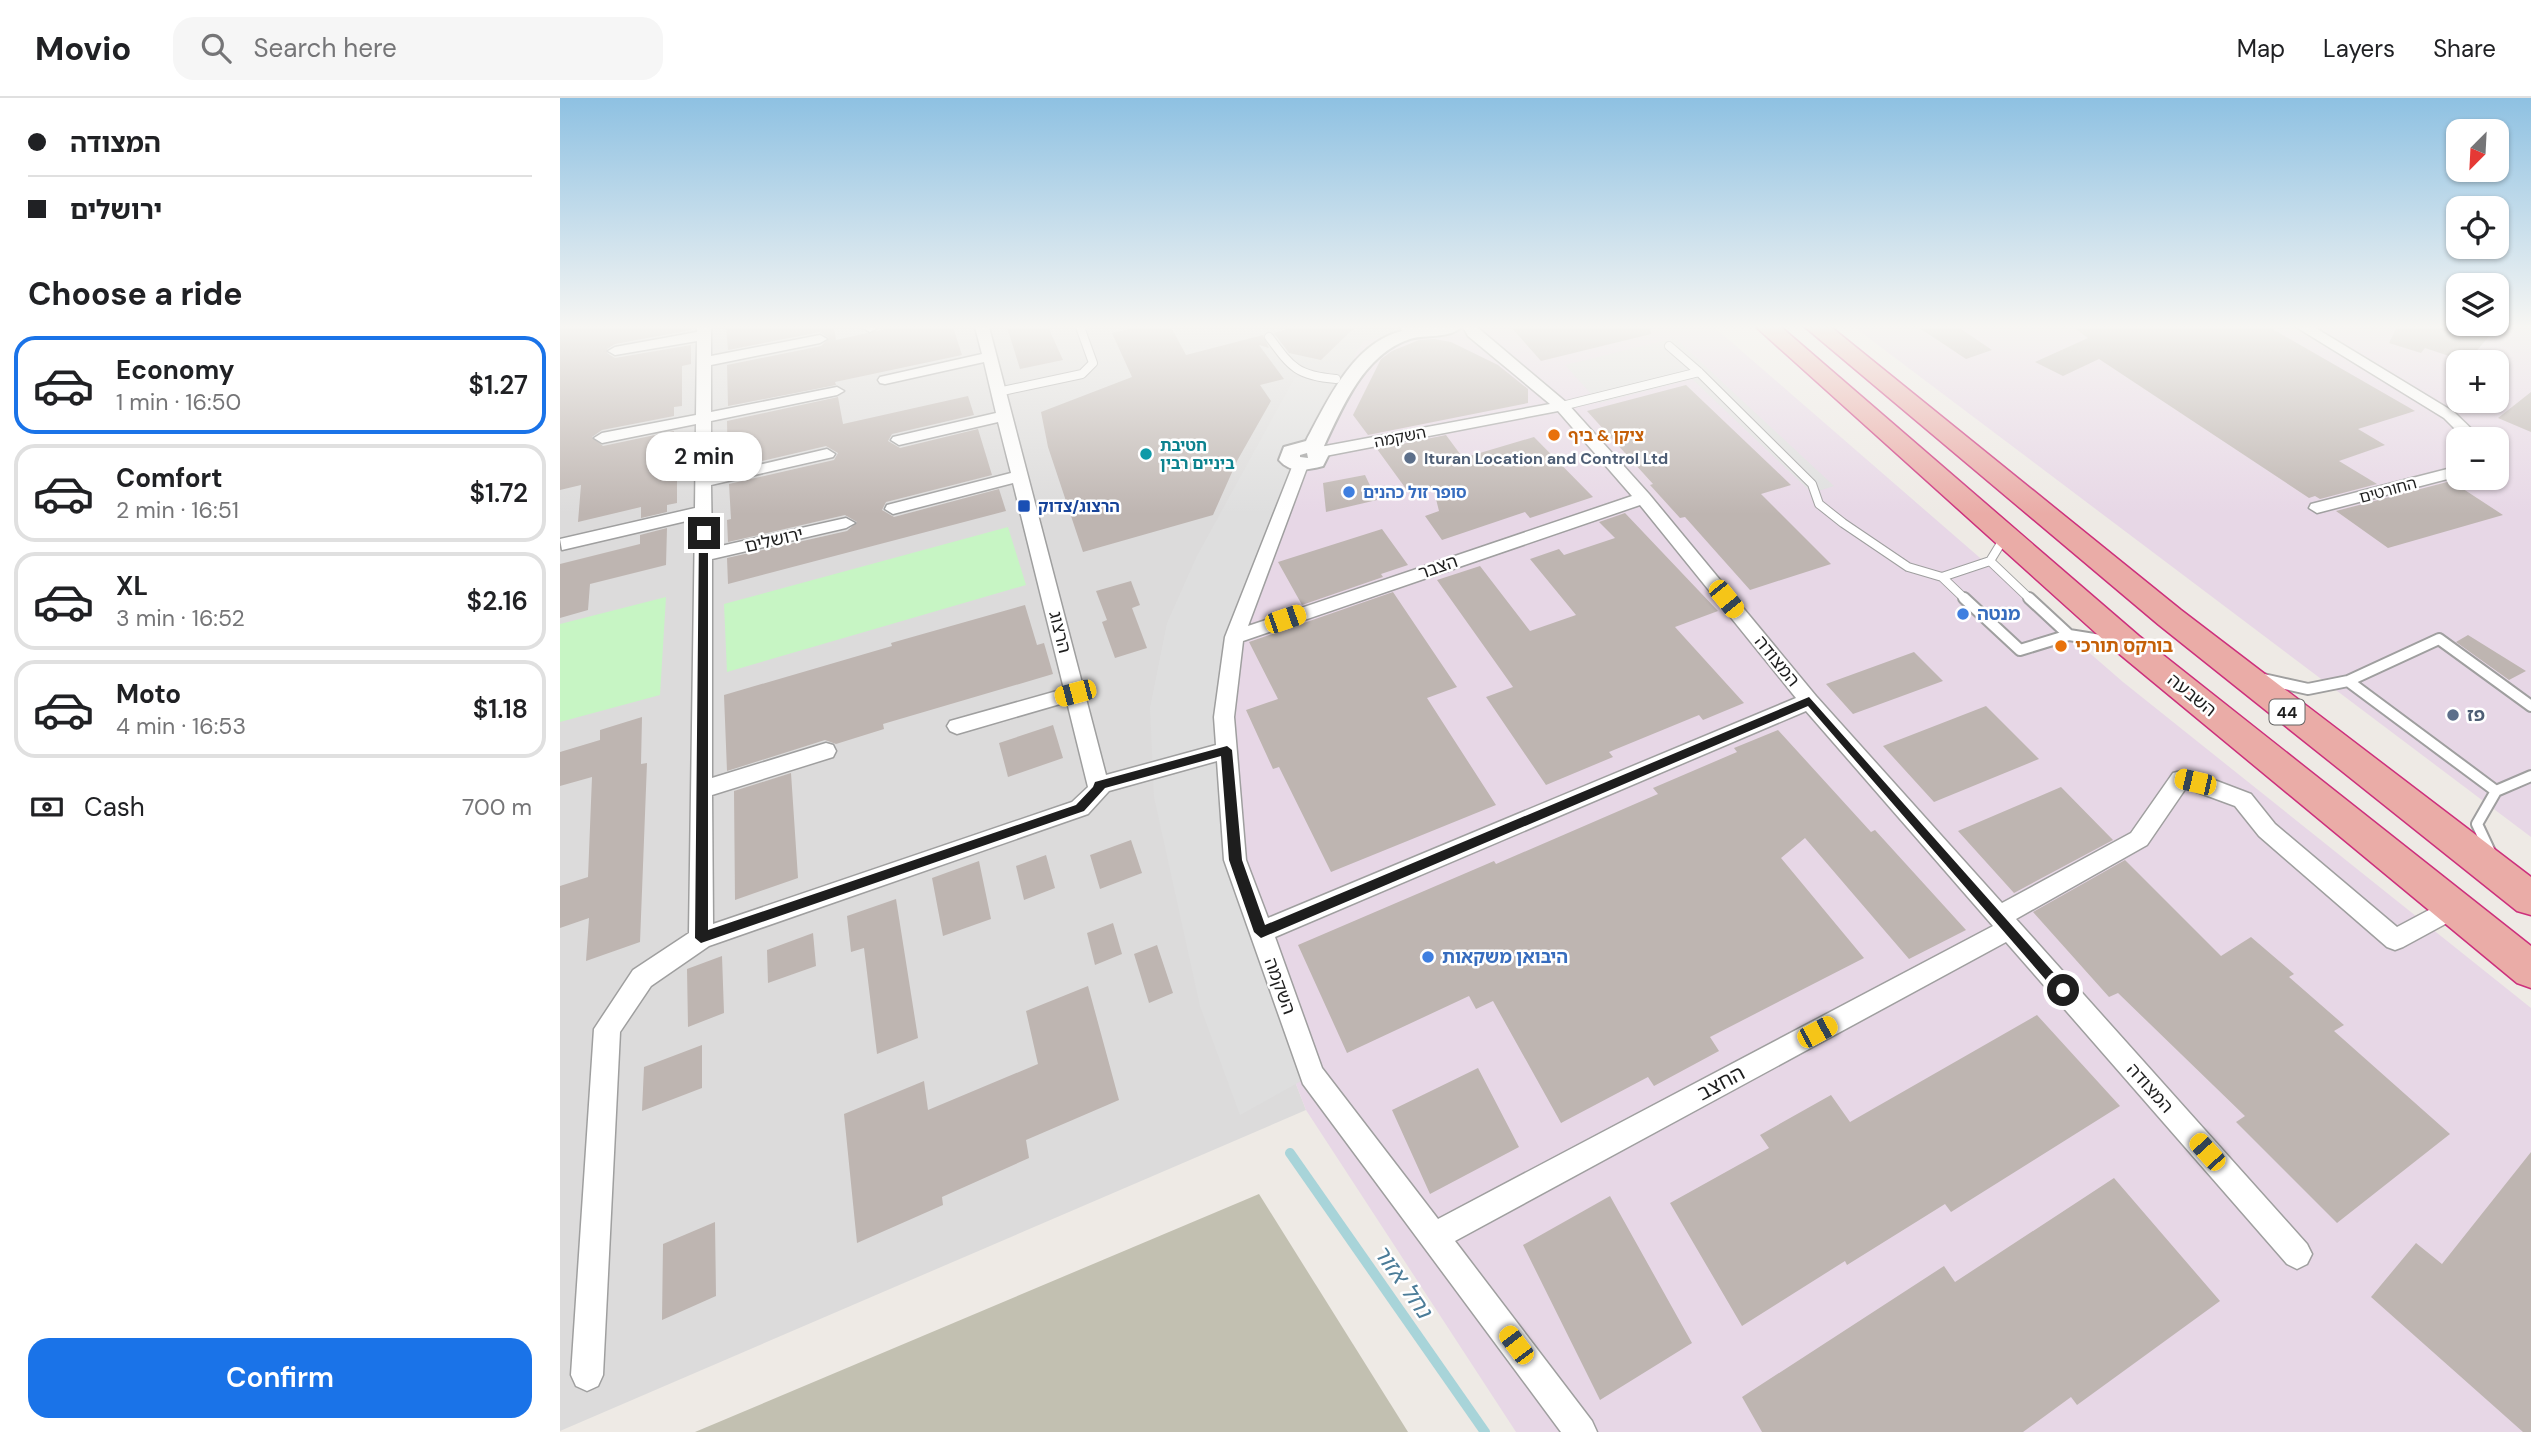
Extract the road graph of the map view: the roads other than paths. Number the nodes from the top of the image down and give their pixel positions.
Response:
1 (705, 389) edge
2 (1010, 389) edge
3 (1332, 389) edge
4 (1343, 389) edge
5 (1542, 389) edge
6 (1629, 389) edge
7 (1716, 389) edge
8 (1832, 389) edge
9 (1891, 389) edge
10 (2406, 389) edge
11 (837, 391) dead end
12 (998, 392) joint
13 (1562, 406) junction
14 (1004, 416) junction
15 (705, 419) junction
16 (2462, 427) edge
17 (602, 438) dead end
18 (899, 440) dead end
19 (1308, 453) junction
20 (827, 454) dead end
21 (2446, 474) edge
22 (1020, 476) junction
23 (705, 482) junction
24 (1643, 498) junction
25 (2316, 508) dead end
26 (893, 509) dead end
27 (705, 511) junction
28 (846, 523) dead end
29 (562, 544) dead end
30 (1998, 548) junction
31 (702, 556) junction
32 (1942, 577) junction
33 (2069, 635) junction
34 (1234, 636) junction
35 (2129, 644) junction
36 (2234, 672) junction
37 (2348, 681) junction
38 (1075, 693) junction
39 (1809, 701) junction
40 (2531, 706) edge
41 (957, 726) dead end
42 (1227, 750) junction
43 (826, 751) dead end
44 (2531, 776) edge
45 (1099, 787) junction
46 (704, 789) junction
47 (2496, 791) junction
48 (2502, 877) junction
49 (2531, 899) edge
50 (2452, 908) junction
51 (2003, 923) junction
52 (1261, 932) junction
53 (701, 938) junction
54 (2531, 970) edge
55 (1434, 1237) junction
56 (2297, 1254) dead end
57 (587, 1375) dead end
58 (1581, 1432) edge

1 - 15 street
2 - 12 lane
3 - 19 street, השקמה
4 - 19 street, השקמה
5 - 13 street, המצודה
6 - 13 lane
7 - 32 lane
8 - 30 highway, השבעה
9 - 36 highway, 44
10 - 16 street
11 - 15 street
12 - 14 street, הרצוג
13 - 19 street, השקמה
13 - 24 street, המצודה
14 - 18 street
14 - 22 street, הרצוג
15 - 17 street
15 - 23 street
19 - 34 street, השקמה
20 - 23 street
21 - 25 street, החורטים
22 - 26 street
22 - 38 street, הרצוג
23 - 27 street
24 - 34 street, הצבר
24 - 39 street, המצודה
27 - 29 street
27 - 31 street
28 - 31 street, ירושלים
30 - 32 lane
30 - 33 lane
30 - 35 highway, השבעה
31 - 46 street
32 - 33 lane
33 - 35 lane
34 - 42 street, השקמה
35 - 50 highway, השבעה
36 - 37 lane
36 - 48 highway, 44
37 - 40 lane
37 - 47 lane
38 - 41 street
38 - 45 street, הרצוג
39 - 51 street, המצודה
39 - 52 street
42 - 45 street
42 - 52 street, השקמה
43 - 46 street
44 - 47 lane
45 - 53 street
46 - 53 street
47 - 48 lane
48 - 49 highway, 44
50 - 51 street, החצב
50 - 54 highway, השבעה
51 - 55 street, החצב
51 - 56 street, המצודה
52 - 55 street, השקמה
53 - 57 street
55 - 58 street, השקמה

